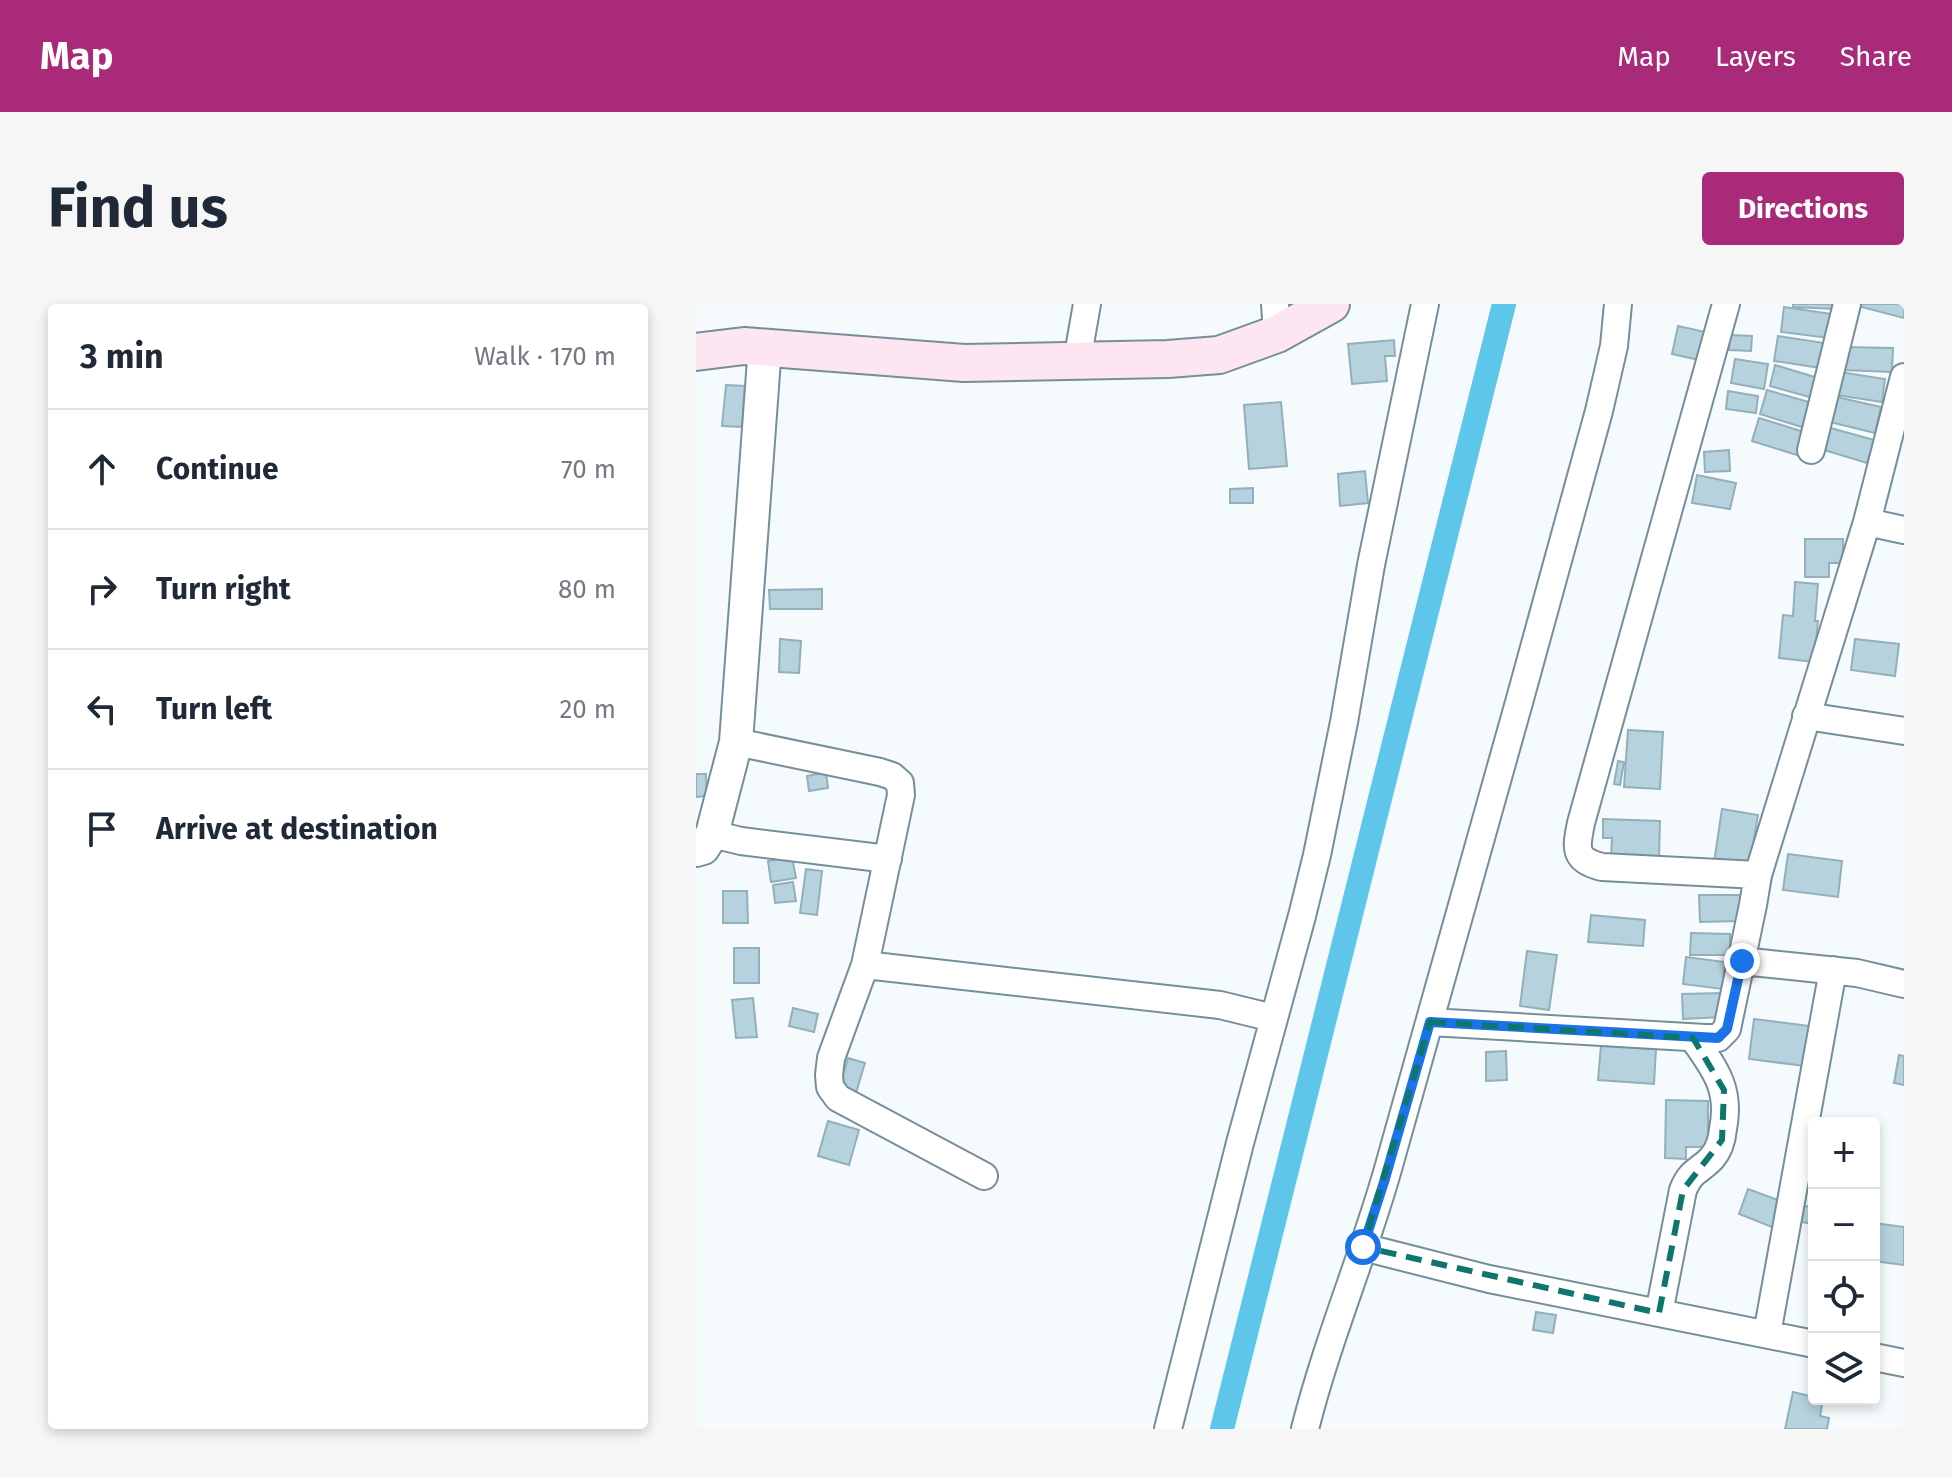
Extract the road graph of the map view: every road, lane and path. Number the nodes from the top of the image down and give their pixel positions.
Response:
1 (1087, 304) edge
2 (1331, 304) edge
3 (1425, 304) edge
4 (1618, 304) edge
5 (1726, 304) edge
6 (1847, 304) edge
7 (1276, 319) edge
8 (765, 346) junction
9 (696, 352) edge
10 (1077, 361) junction
11 (1904, 377) edge
12 (1811, 450) dead end
13 (1867, 522) junction
14 (1904, 530) edge
15 (1806, 716) junction
16 (1904, 731) edge
17 (736, 742) junction
18 (704, 842) edge
19 (888, 859) junction
20 (1758, 875) junction
21 (1742, 961) junction
22 (865, 965) junction
23 (1833, 970) junction
24 (1904, 984) edge
25 (1273, 1018) junction
26 (1430, 1022) junction
27 (1693, 1038) junction
28 (984, 1176) dead end
29 (1363, 1247) junction
30 (1659, 1313) junction
31 (1767, 1334) junction
32 (1808, 1343) edge
33 (1880, 1358) edge
34 (1904, 1363) edge
35 (1168, 1429) edge
36 (1305, 1429) edge

1 - 10 street
2 - 7 main road
3 - 25 street
4 - 26 street
5 - 20 street
6 - 12 street
7 - 10 main road
8 - 9 main road
8 - 10 main road
8 - 17 street
11 - 13 street
13 - 14 street
13 - 15 street
15 - 16 street
15 - 20 street
17 - 18 street
17 - 19 street
18 - 19 street
19 - 22 street
20 - 21 street
21 - 23 street
21 - 27 street
22 - 25 street
22 - 28 street
23 - 24 street
23 - 31 street
25 - 35 street
26 - 27 street
26 - 29 street
27 - 30 street
29 - 30 street
29 - 36 street
30 - 31 street
31 - 32 street
33 - 34 street

